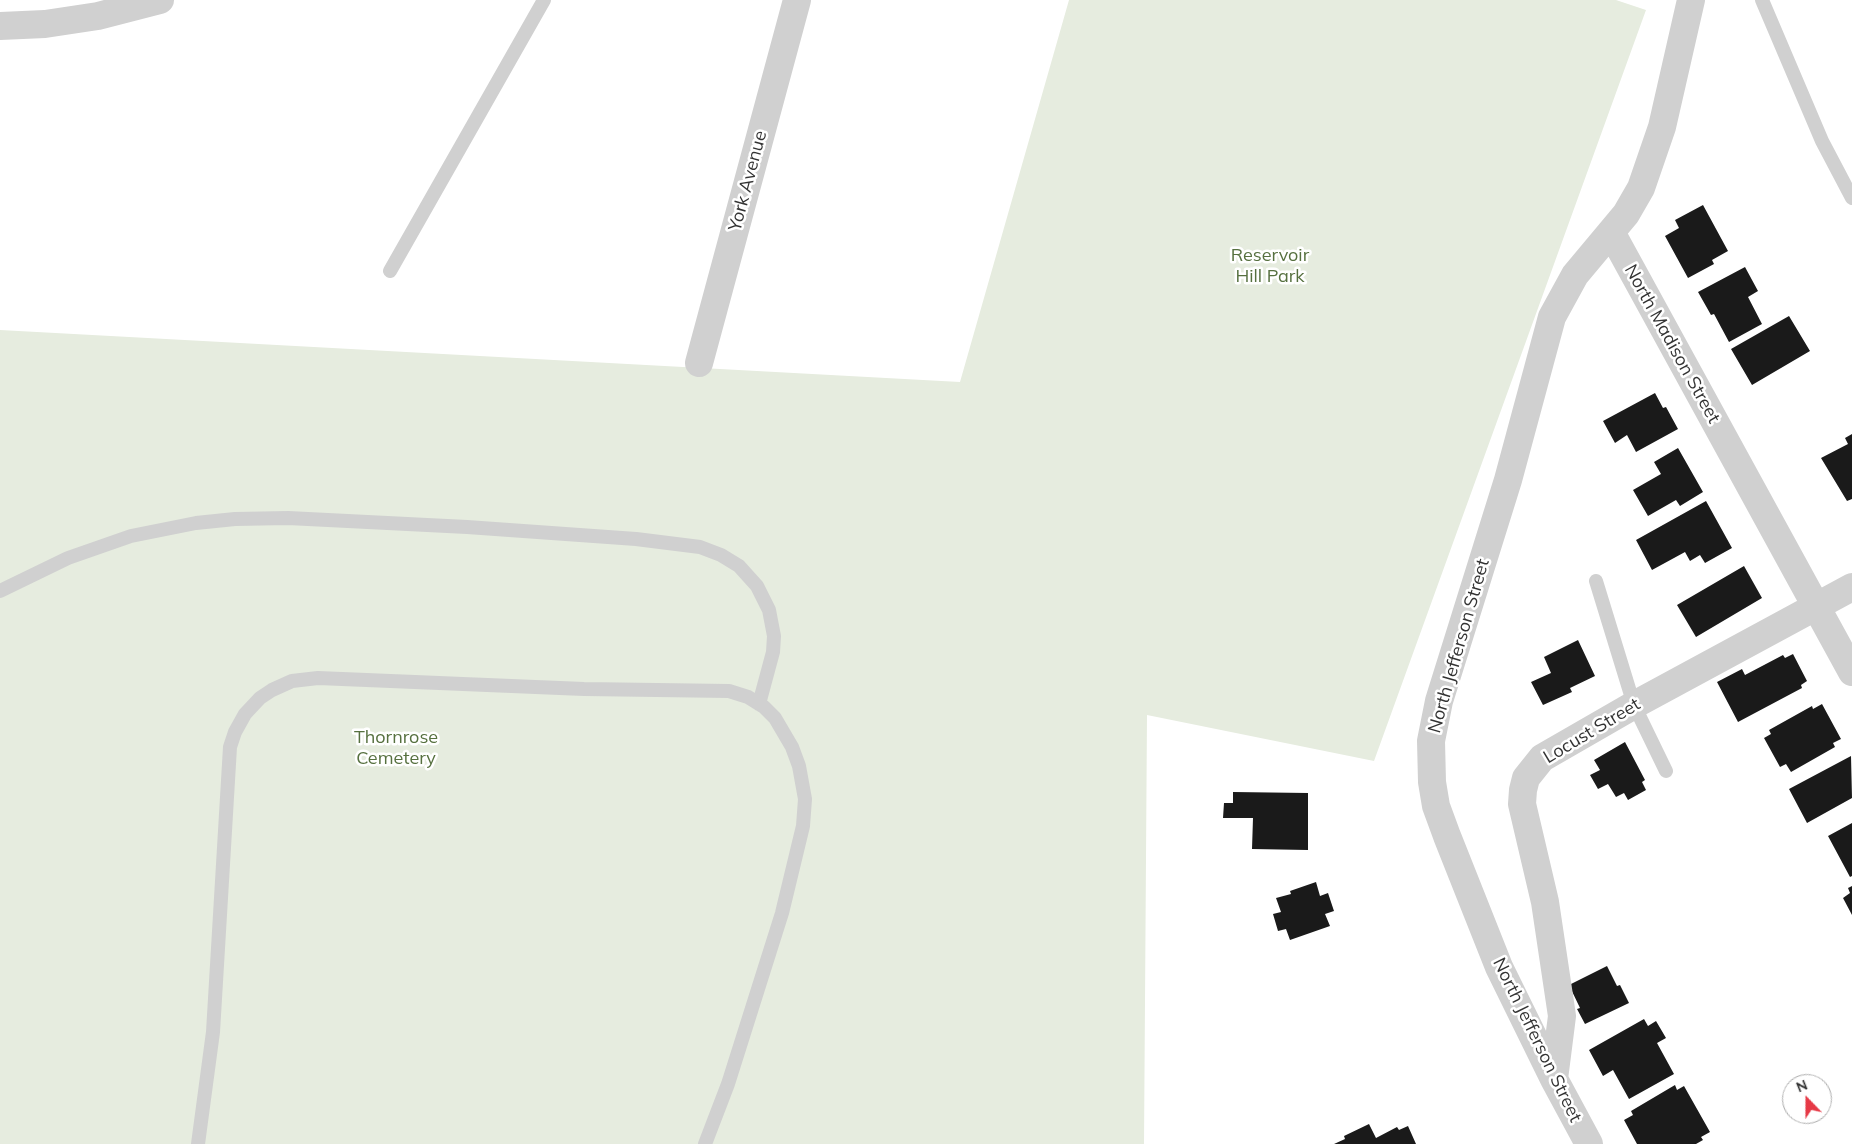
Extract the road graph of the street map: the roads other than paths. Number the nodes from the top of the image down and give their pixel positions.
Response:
1 (160, 0) edge
2 (544, 0) edge
3 (797, 0) edge
4 (1690, 0) edge
5 (1762, 0) edge
6 (0, 26) edge
7 (1852, 198) edge
8 (1611, 232) junction
9 (390, 271) dead end
10 (699, 363) dead end
11 (1596, 581) dead end
12 (1852, 587) edge
13 (0, 591) edge
14 (1816, 607) junction
15 (1852, 672) edge
16 (759, 704) junction
17 (1634, 704) junction
18 (1666, 771) dead end
19 (1554, 1079) junction
20 (198, 1144) edge
21 (705, 1144) edge
22 (1589, 1144) edge

1 - 6 street
2 - 9 lane
3 - 10 street, York Avenue
4 - 8 street
5 - 7 lane
8 - 14 street, North Madison Street
8 - 19 street, North Jefferson Street
11 - 17 lane
12 - 14 street, Locust Street
13 - 16 lane
14 - 15 street, North Madison Street
14 - 17 street, Locust Street
16 - 20 lane
16 - 21 lane
17 - 18 lane
17 - 19 street, Locust Street
19 - 22 street, North Jefferson Street

